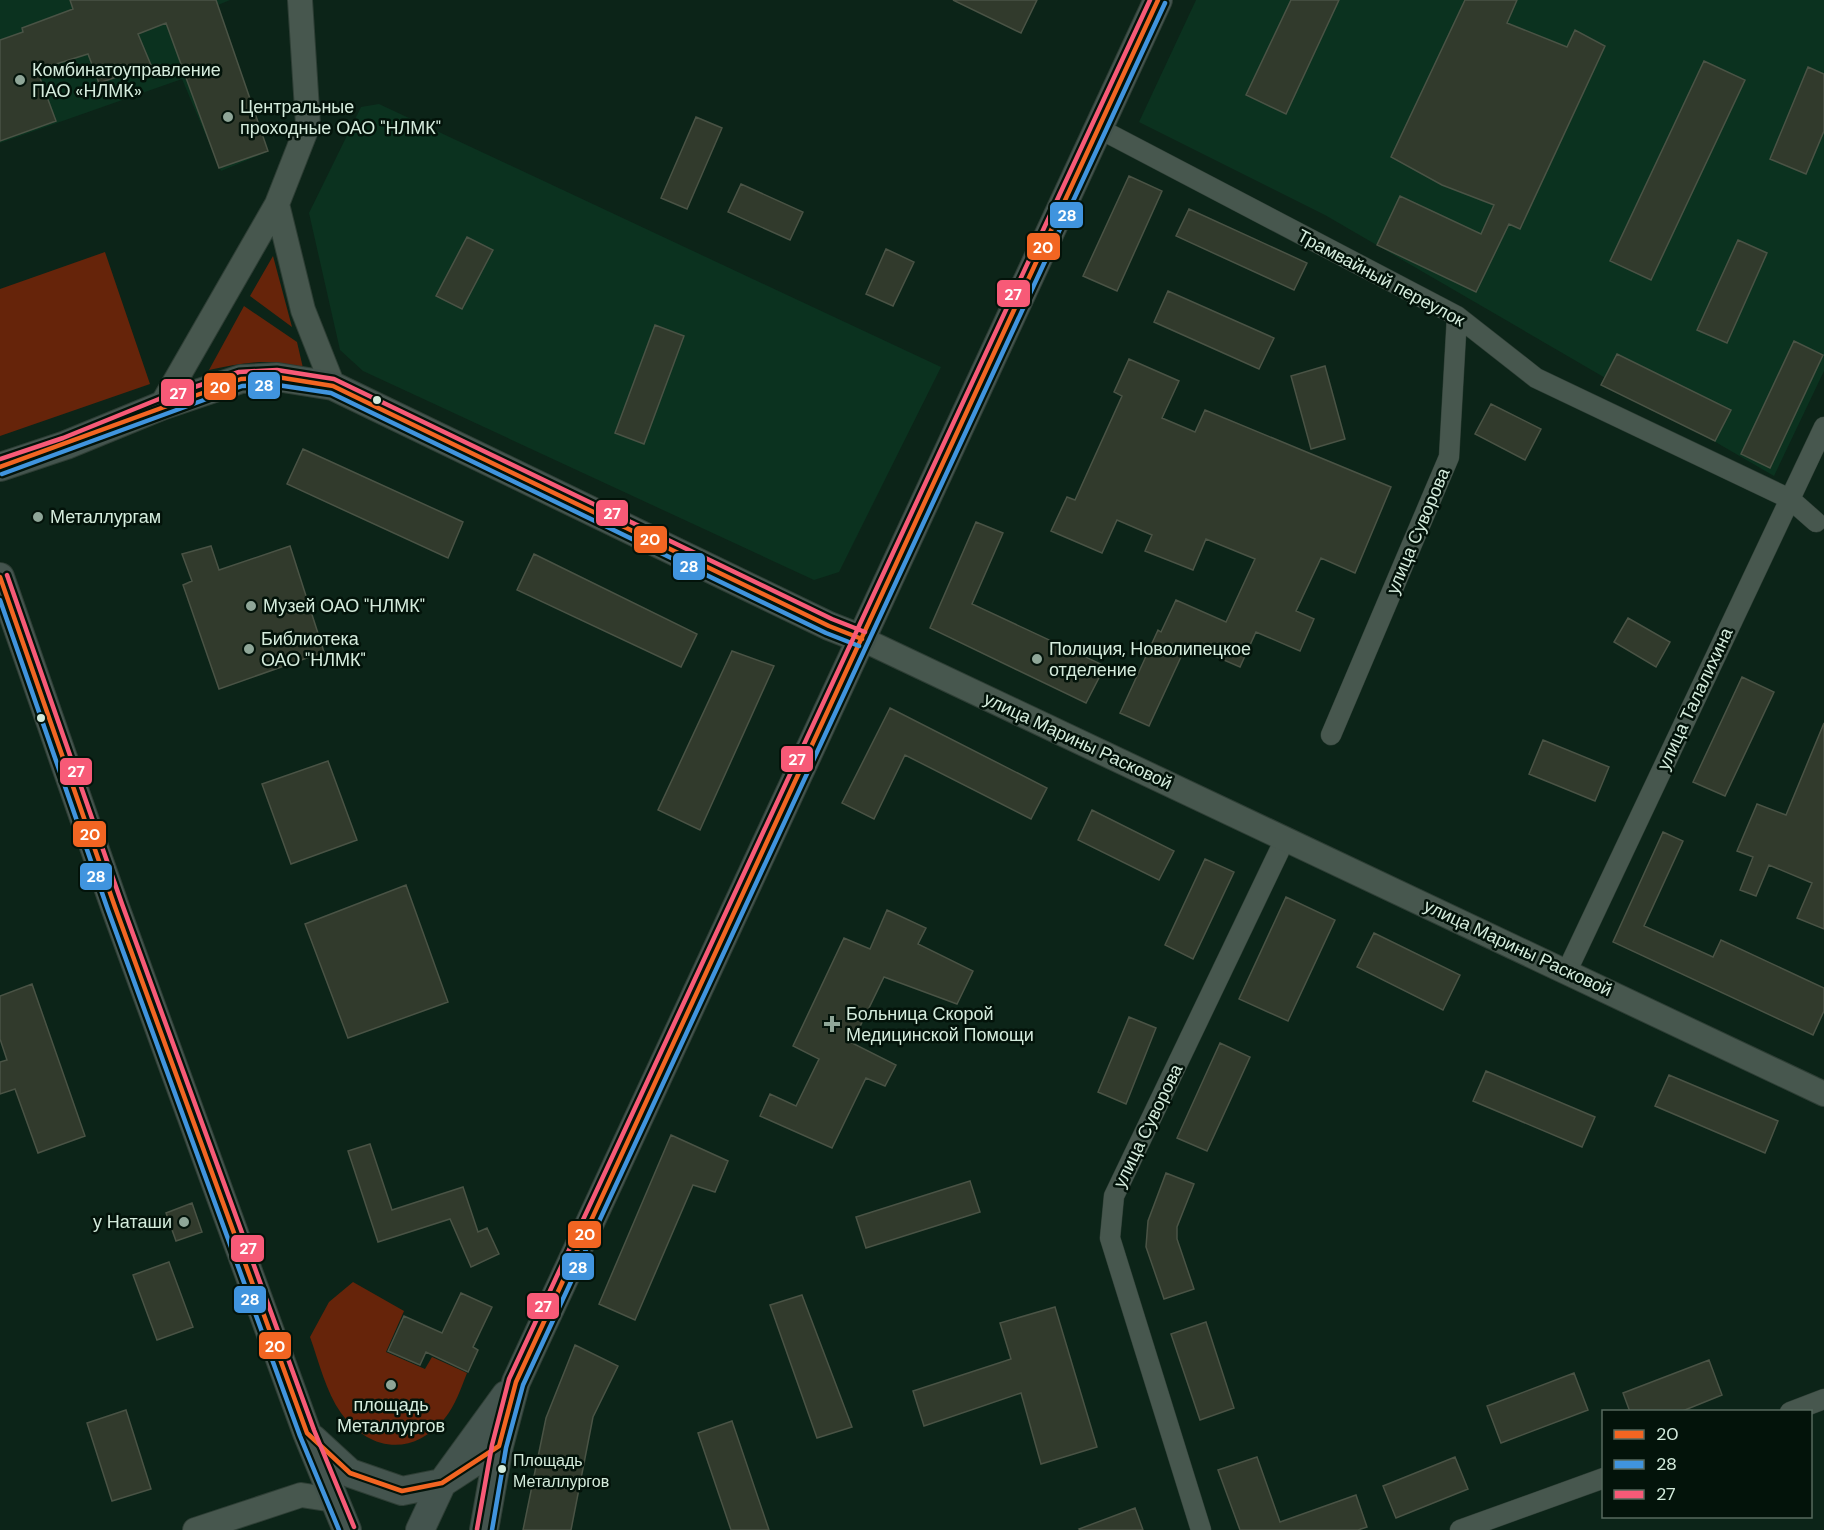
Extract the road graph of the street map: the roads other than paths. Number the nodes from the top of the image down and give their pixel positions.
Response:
1 (300, 0) edge
2 (1158, 0) edge
3 (1098, 128) junction
4 (277, 204) junction
5 (1457, 316) junction
6 (333, 386) junction
7 (161, 406) junction
8 (1824, 427) edge
9 (0, 467) edge
10 (1790, 499) junction
11 (1816, 522) dead end
12 (0, 577) edge
13 (862, 639) junction
14 (1331, 735) dead end
15 (1285, 839) junction
16 (1567, 971) junction
17 (1824, 1094) edge
18 (516, 1382) junction
19 (1824, 1399) edge
20 (1795, 1410) edge
21 (307, 1433) junction
22 (499, 1446) junction
23 (1602, 1480) edge
24 (442, 1483) junction
25 (402, 1491) junction
26 (334, 1500) junction
27 (195, 1530) edge
28 (347, 1530) edge
29 (420, 1530) edge
30 (484, 1530) edge
31 (1202, 1530) edge
32 (1460, 1530) edge

1 - 4 street
2 - 3 main road
3 - 5 street, Трамвайный переулок
3 - 13 main road
4 - 6 street
4 - 7 street
5 - 10 street, Трамвайный переулок
5 - 14 street, улица Суворова
6 - 7 main road
6 - 13 main road, улица Марины Расковой
7 - 9 main road
8 - 10 street, улица Талалихина
10 - 11 street, Трамвайный переулок
10 - 16 street, улица Талалихина
12 - 21 main road
13 - 15 street, улица Марины Расковой
13 - 18 main road
15 - 16 street, улица Марины Расковой
15 - 31 street, улица Суворова
16 - 17 street, улица Марины Расковой
18 - 22 main road
18 - 24 main road
19 - 20 street
21 - 25 main road
21 - 26 main road
22 - 24 main road
22 - 30 main road
23 - 32 street
24 - 25 main road
24 - 29 main road
25 - 26 main road
26 - 27 street
26 - 28 main road

